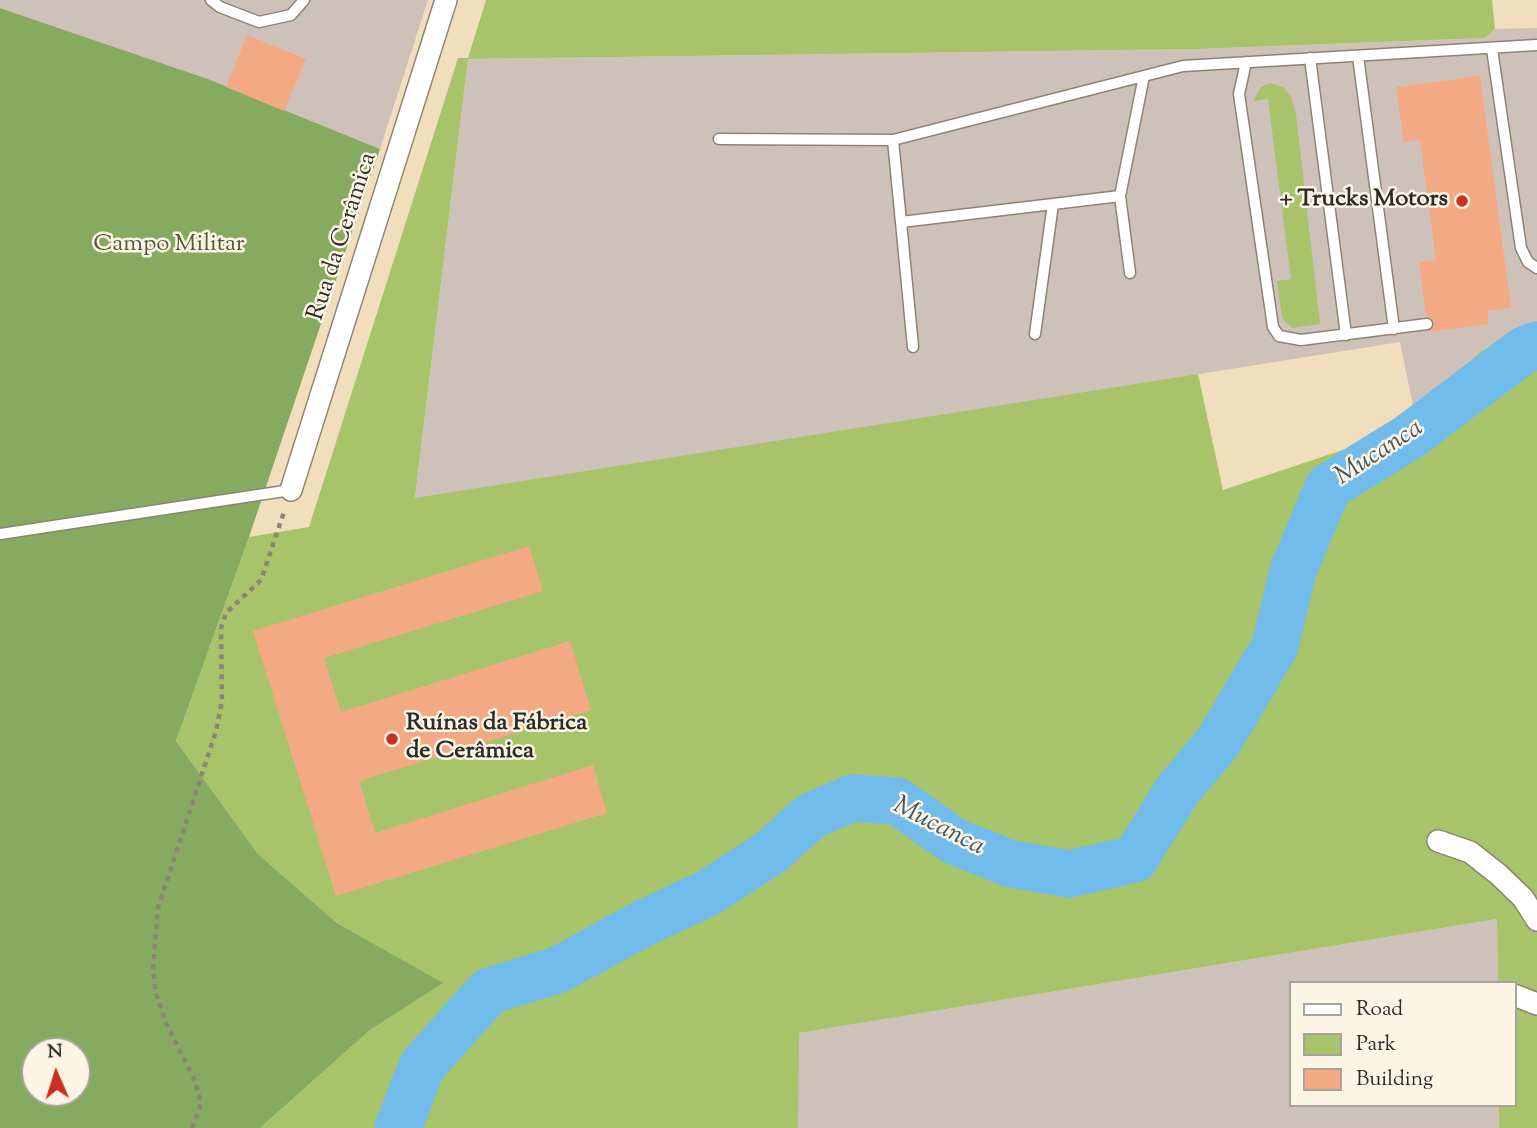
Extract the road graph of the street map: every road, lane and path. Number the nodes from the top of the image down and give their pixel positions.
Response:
1 (211, 0) edge
2 (304, 0) edge
3 (446, 0) edge
4 (1537, 46) edge
5 (1492, 49) junction
6 (1358, 56) junction
7 (1310, 58) junction
8 (1246, 62) junction
9 (1144, 76) junction
10 (719, 139) dead end
11 (893, 140) junction
12 (1120, 196) junction
13 (1053, 204) junction
14 (901, 222) junction
15 (1537, 268) edge
16 (1130, 273) dead end
17 (1427, 324) dead end
18 (1394, 329) junction
19 (1035, 334) dead end
20 (1346, 335) junction
21 (913, 347) dead end
22 (291, 490) junction
23 (0, 534) edge
24 (1438, 841) dead end
25 (1537, 920) edge
26 (1516, 996) edge
27 (1537, 1004) edge
28 (192, 1128) edge

1 - 2 lane
3 - 22 street, Rua da Cerâmica
4 - 5 lane
5 - 6 lane
5 - 15 lane
6 - 7 lane
6 - 18 lane
7 - 8 lane
7 - 20 lane
8 - 9 lane
8 - 20 lane
9 - 11 lane
9 - 12 lane
10 - 11 lane
11 - 14 lane
12 - 13 lane
12 - 16 lane
13 - 14 lane
13 - 19 lane
14 - 21 lane
17 - 18 lane
18 - 20 lane
22 - 23 lane
22 - 28 path
24 - 25 street
26 - 27 street

